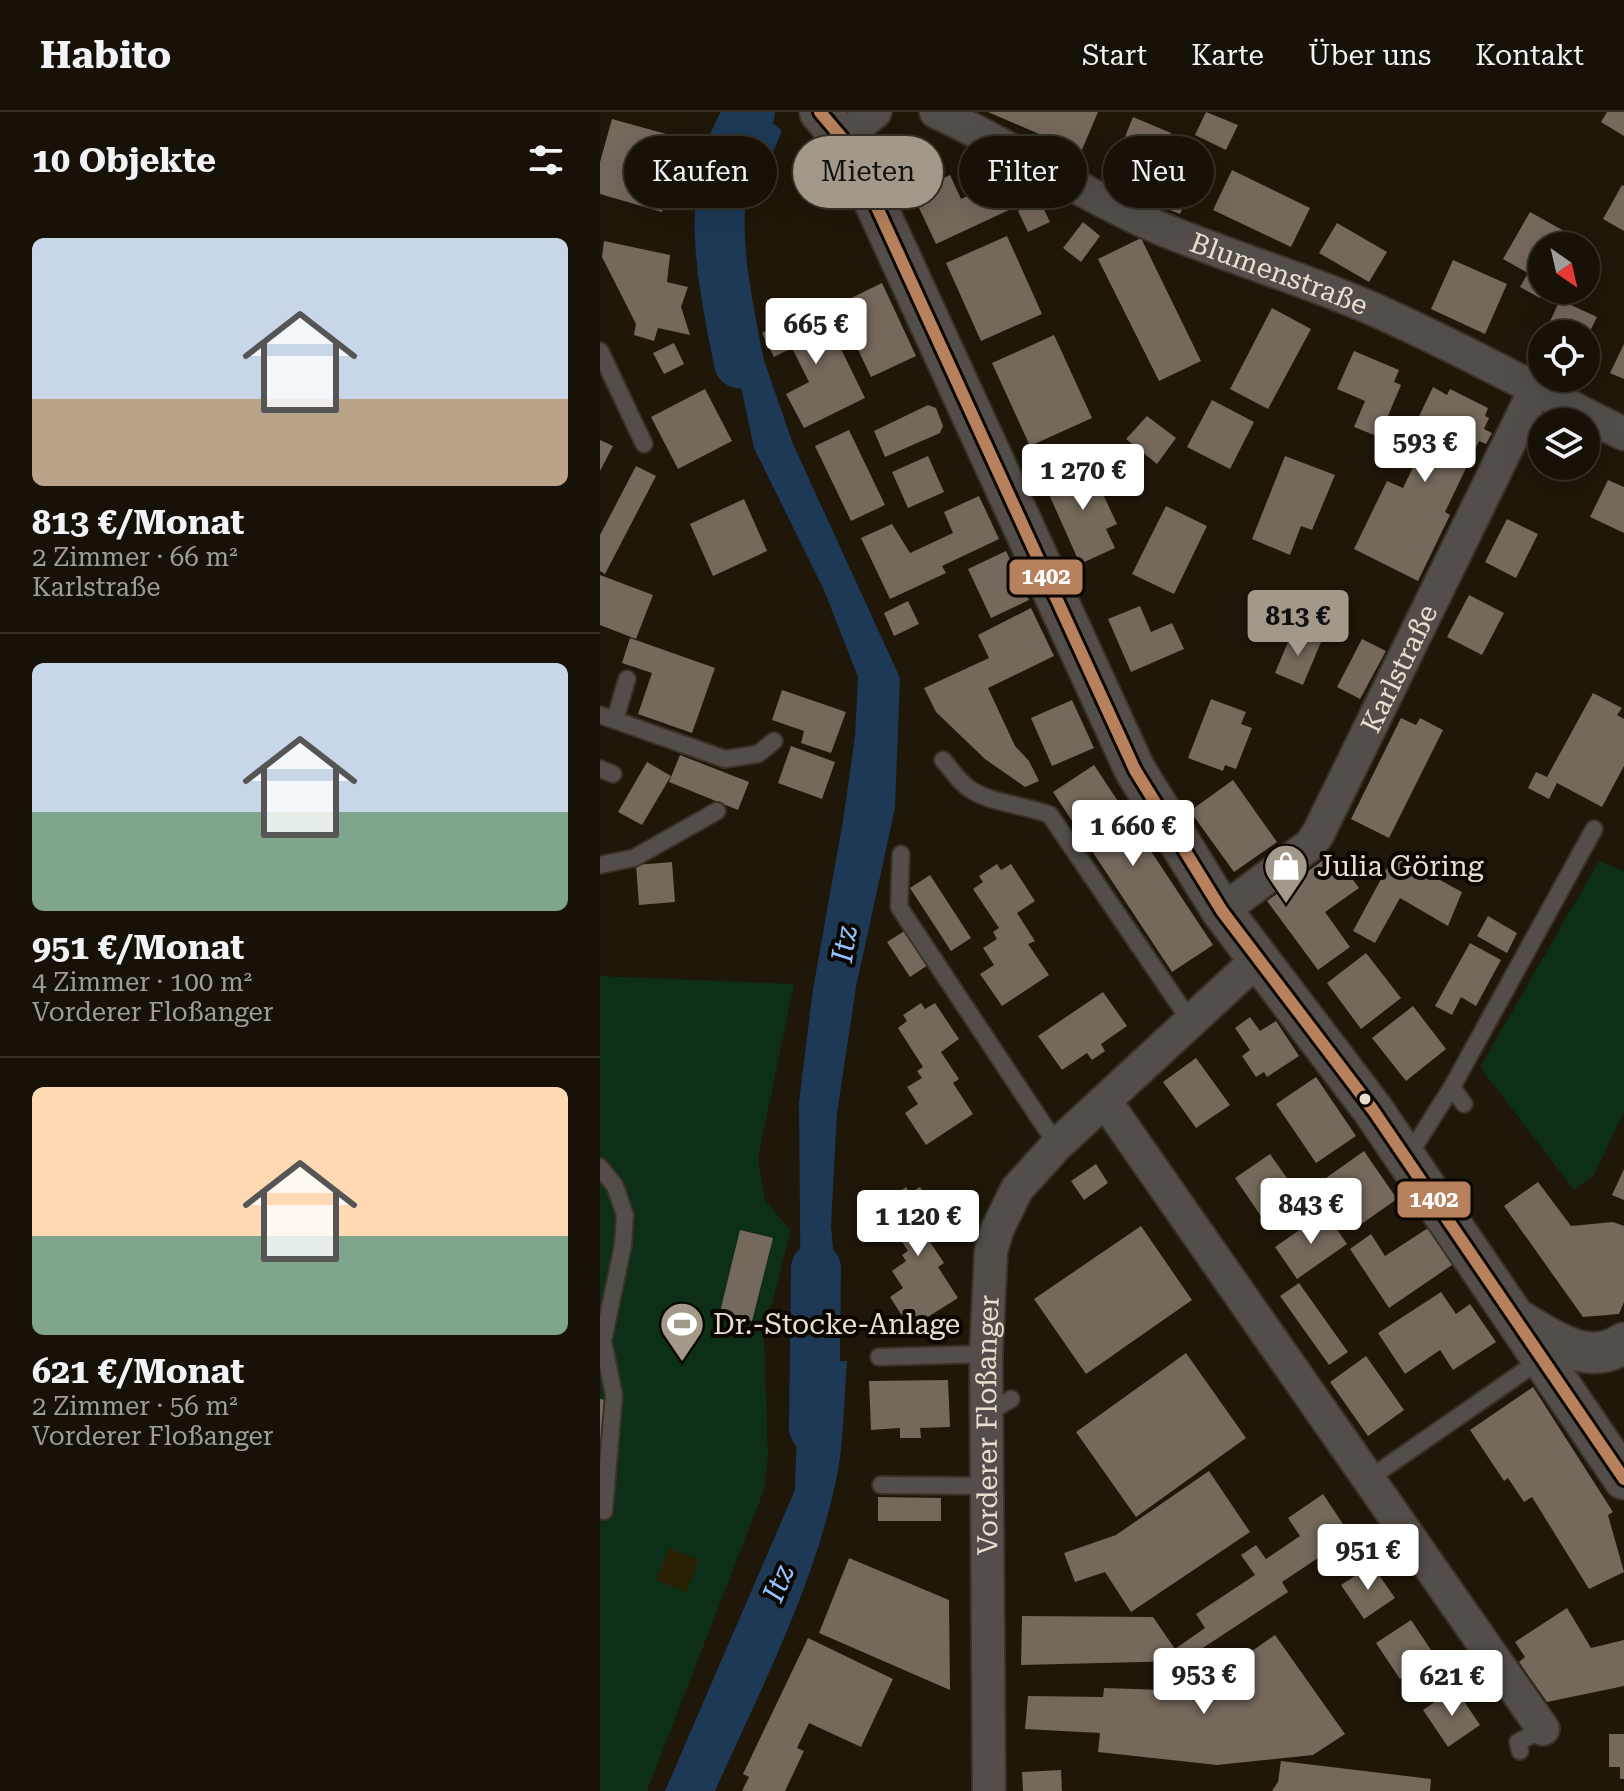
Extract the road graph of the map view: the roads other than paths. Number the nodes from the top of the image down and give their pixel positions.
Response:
1 (875, 112) edge
2 (936, 112) edge
3 (829, 123) edge
4 (600, 351) edge
5 (1528, 387) edge
6 (1534, 392) edge
7 (1539, 392) edge
8 (1624, 434) edge
9 (644, 444) dead end
10 (627, 679) dead end
11 (607, 717) edge
12 (774, 741) dead end
13 (943, 760) dead end
14 (717, 811) dead end
15 (1594, 829) dead end
16 (901, 854) dead end
17 (600, 865) edge
18 (1222, 911) junction
19 (1257, 960) junction
20 (1191, 1022) junction
21 (1452, 1087) junction
22 (1105, 1101) junction
23 (1464, 1104) dead end
24 (1057, 1145) junction
25 (1406, 1160) junction
26 (600, 1167) edge
27 (1517, 1319) junction
28 (1624, 1343) edge
29 (986, 1354) junction
30 (879, 1357) dead end
31 (1540, 1360) junction
32 (1621, 1460) edge
33 (1370, 1478) junction
34 (881, 1485) dead end
35 (985, 1486) junction
36 (604, 1511) dead end
37 (1543, 1729) joint
38 (1520, 1751) dead end
39 (989, 1791) edge

1 - 3 street
2 - 5 street, Blumenstraße
3 - 18 street
4 - 9 lane
6 - 18 street, Karlstraße
7 - 8 street, Blumenstraße
10 - 11 lane
11 - 12 lane
13 - 20 lane
14 - 17 lane
15 - 21 lane
16 - 24 lane
18 - 19 street
19 - 20 street, Vorderer Floßanger
19 - 25 street
20 - 22 street, Vorderer Floßanger
21 - 23 lane
21 - 25 lane
22 - 24 street, Vorderer Floßanger
22 - 33 street
24 - 29 street, Vorderer Floßanger
25 - 27 street
26 - 36 lane
27 - 28 street
27 - 31 street
29 - 30 lane
29 - 35 street, Vorderer Floßanger
31 - 32 street
31 - 33 lane
33 - 37 street
34 - 35 lane
35 - 39 street, Vorderer Floßanger
37 - 38 lane

